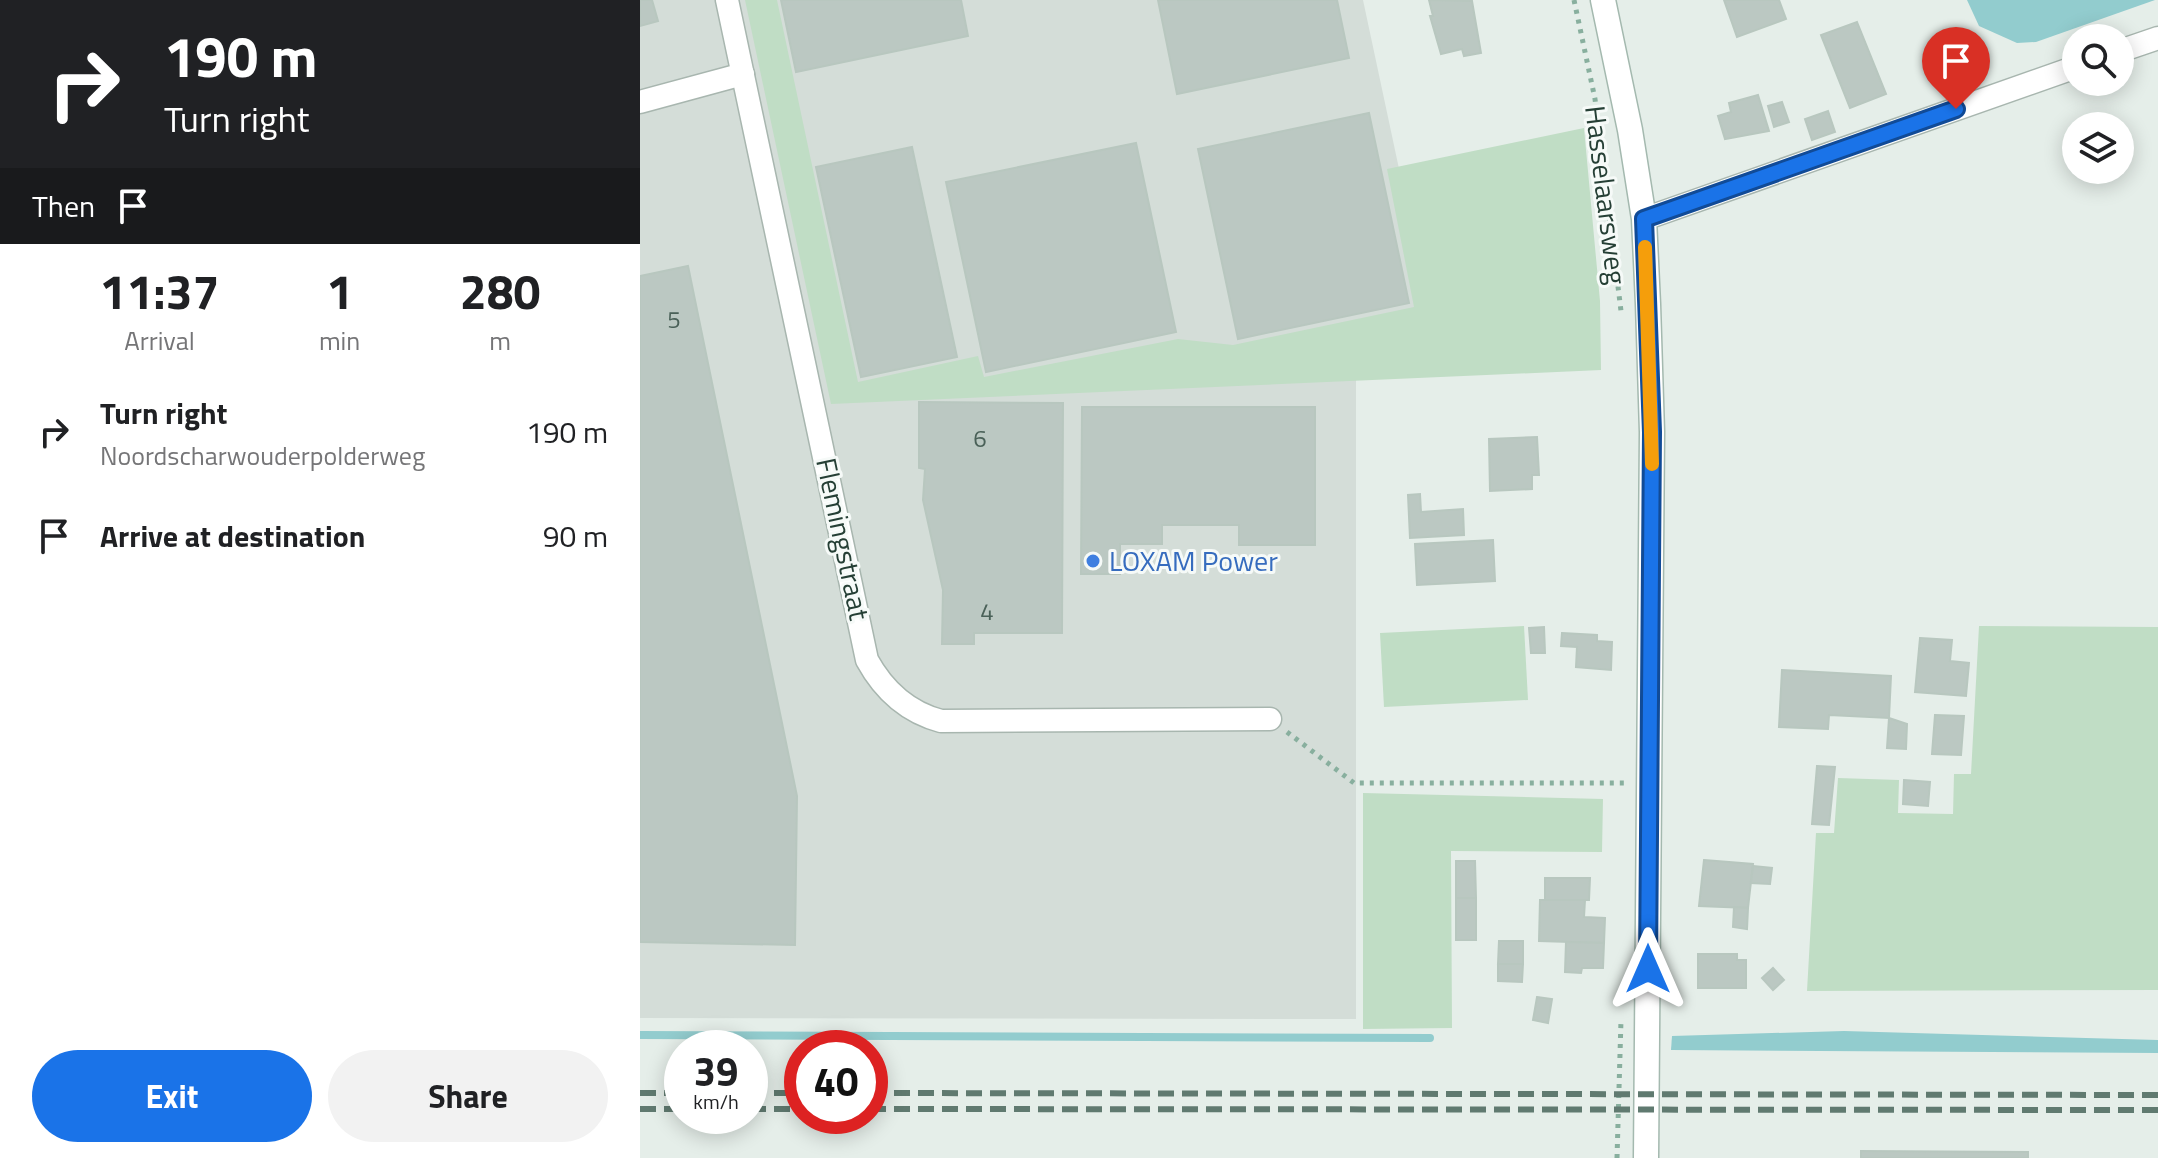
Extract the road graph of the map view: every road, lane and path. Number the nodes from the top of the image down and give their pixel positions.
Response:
1 (727, 0) edge
2 (1574, 0) edge
3 (1603, 0) edge
4 (2158, 38) edge
5 (2134, 46) edge
6 (2062, 72) edge
7 (743, 74) junction
8 (640, 102) edge
9 (1644, 219) junction
10 (1621, 316) dead end
11 (1270, 719) joint
12 (1629, 768) dead end
13 (1639, 783) junction
14 (1629, 798) dead end
15 (1622, 1016) dead end
16 (1617, 1158) edge
17 (1646, 1158) edge

1 - 7 street, Flemingstraat
2 - 10 path, Hasselaarsweg
3 - 9 street, Hasselaarsweg
4 - 5 street
6 - 9 street
7 - 8 street
7 - 11 street, Flemingstraat
9 - 13 street, Hasselaarsweg
11 - 13 path
12 - 13 path
13 - 14 path
13 - 17 street, Hasselaarsweg
15 - 16 path

